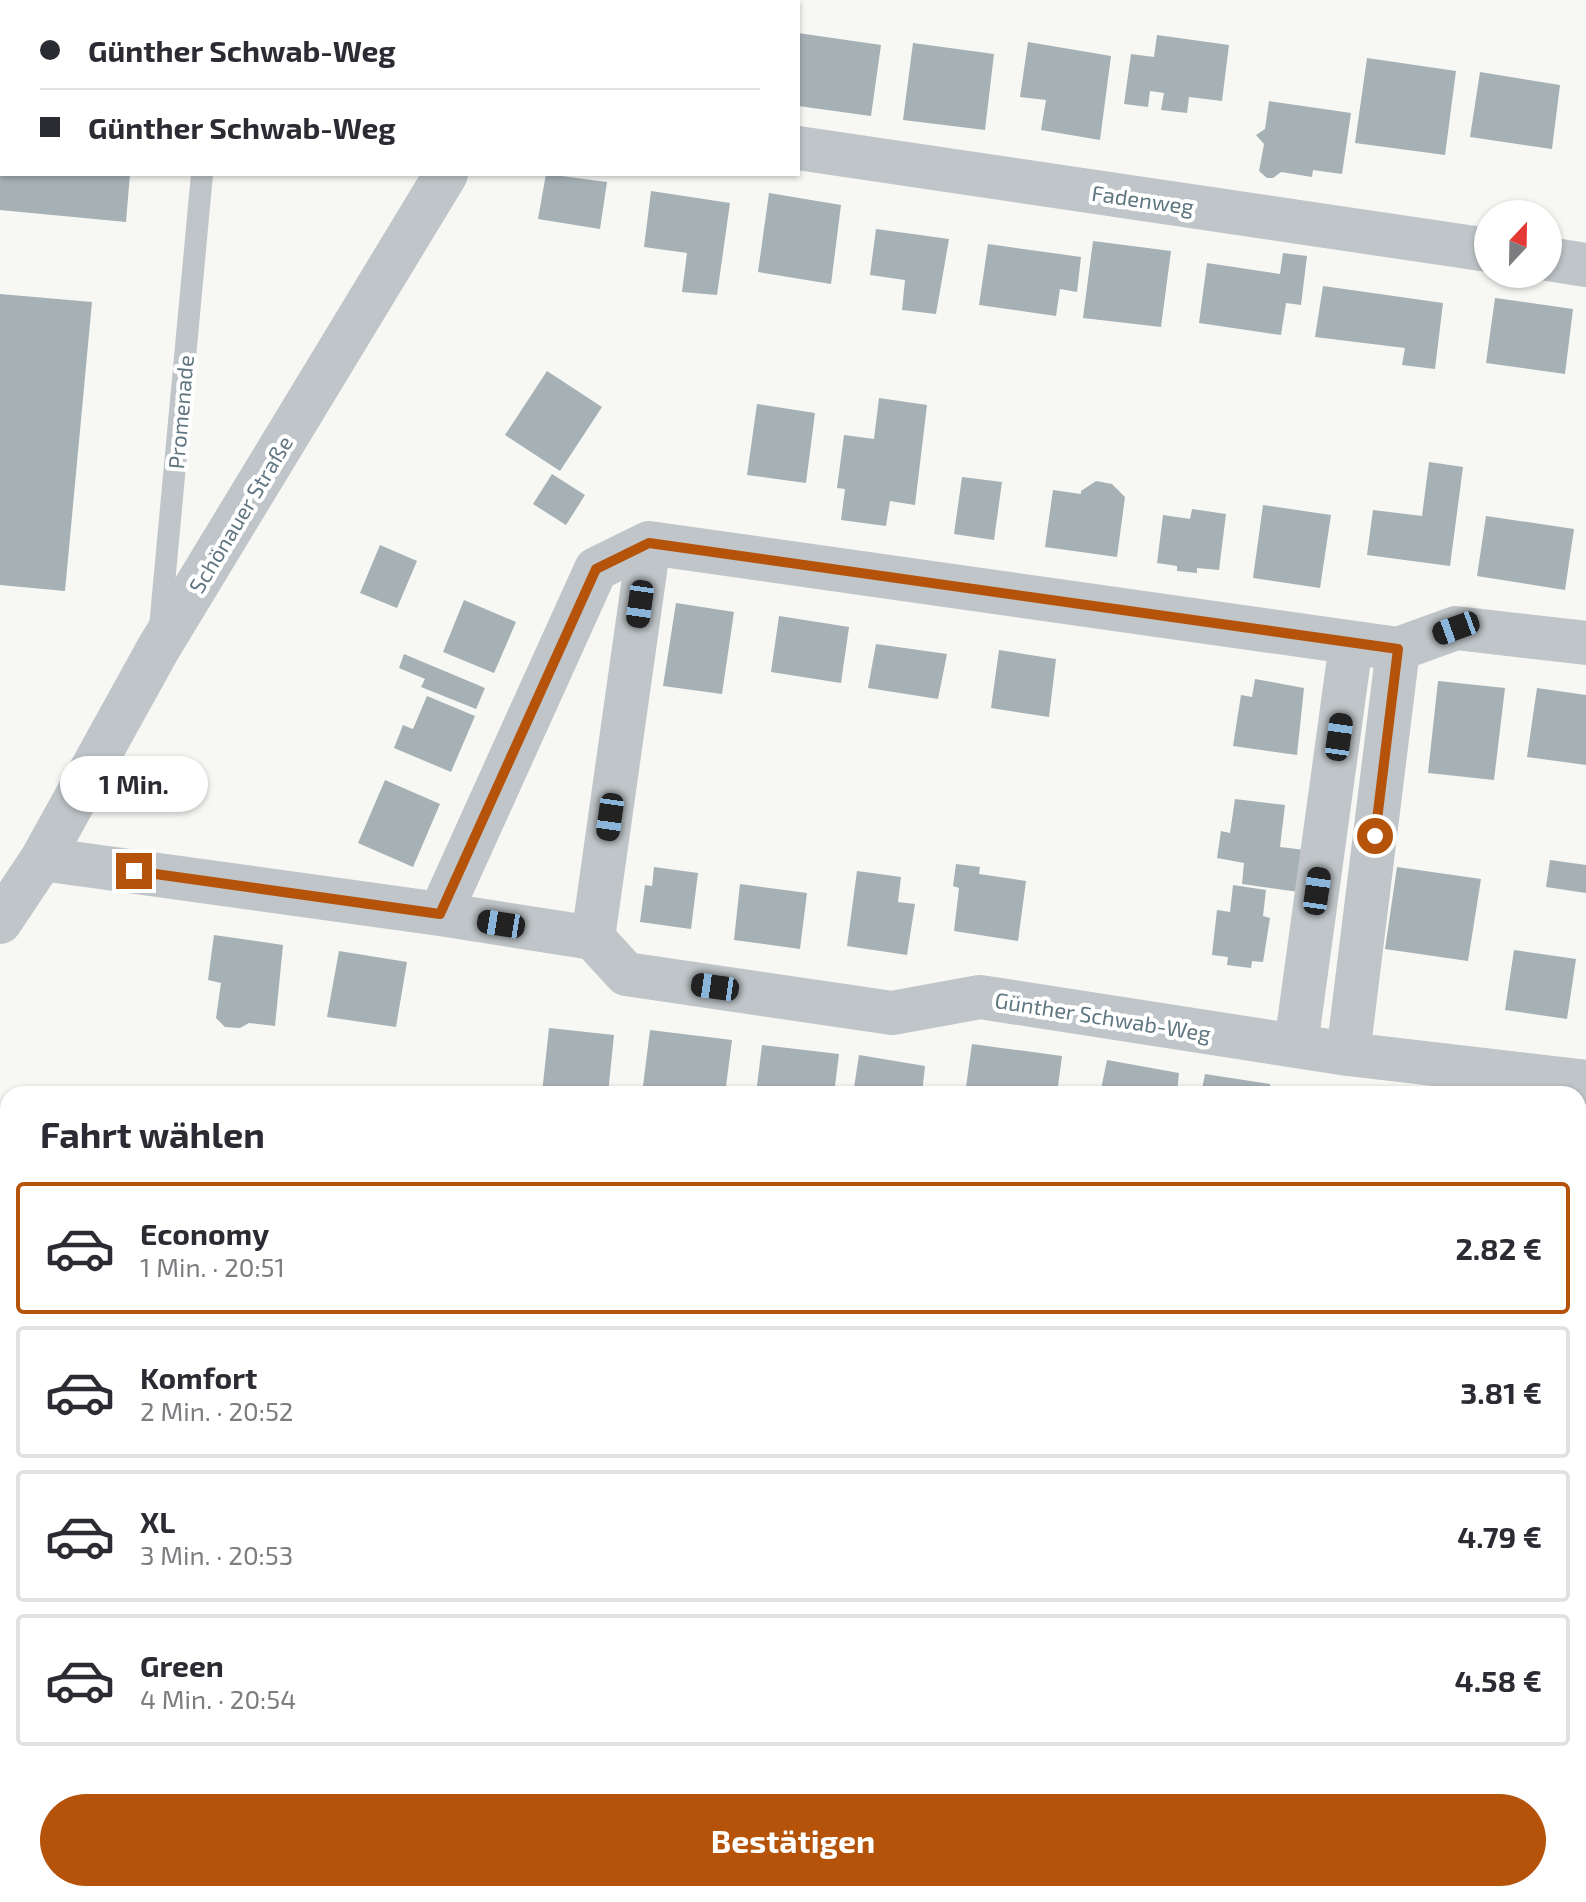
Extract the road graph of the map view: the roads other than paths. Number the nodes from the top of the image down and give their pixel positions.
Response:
1 (800, 148) edge
2 (202, 176) edge
3 (445, 176) edge
4 (1474, 248) edge
5 (1562, 261) edge
6 (1586, 265) edge
7 (649, 543) junction
8 (1586, 643) edge
9 (1351, 644) junction
10 (158, 649) junction
11 (1398, 649) junction
12 (42, 859) junction
13 (440, 914) junction
14 (0, 922) edge
15 (593, 938) junction
16 (1296, 1045) junction
17 (1348, 1054) junction
18 (1586, 1082) edge

1 - 4 street, Fadenweg
2 - 10 lane, Promenade
3 - 10 street, Schönauer Straße
5 - 6 street
7 - 9 street
7 - 13 street
7 - 15 street
8 - 11 street
9 - 11 street
9 - 16 street
10 - 12 street, Schönauer Straße
11 - 17 street
12 - 13 street
12 - 14 street, Schönauer Straße
13 - 15 street
15 - 16 street, Günther Schwab-Weg
16 - 17 street, Günther Schwab-Weg
17 - 18 street, Günther Schwab-Weg

